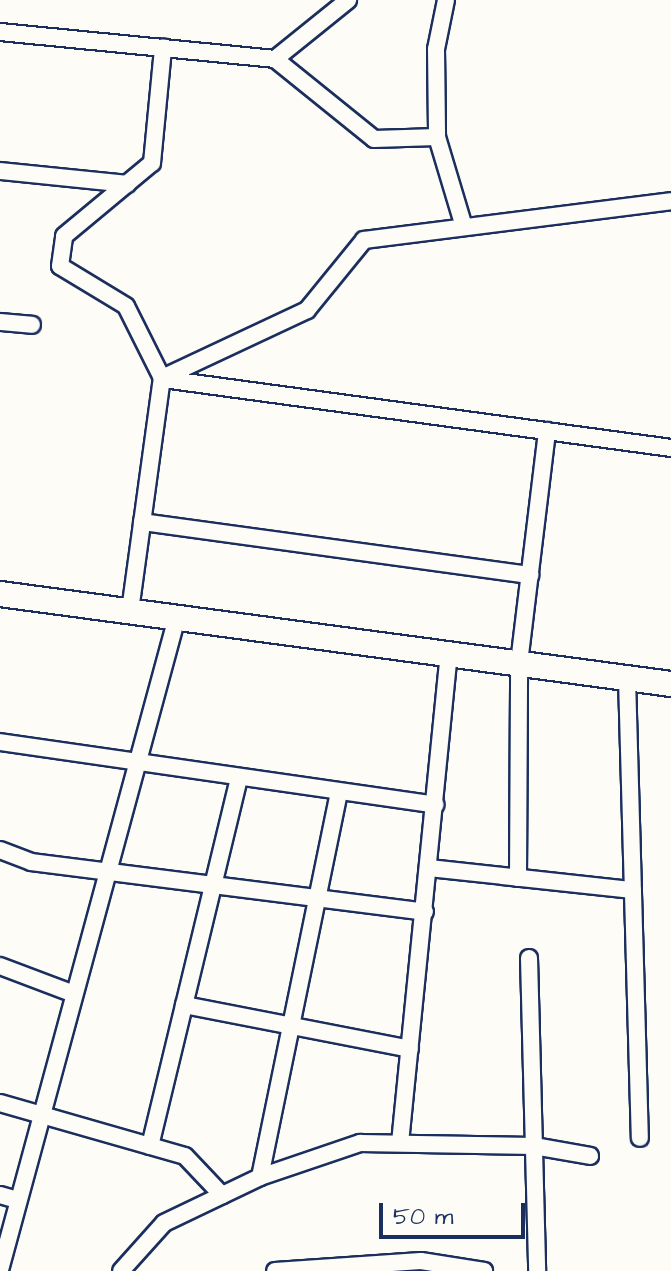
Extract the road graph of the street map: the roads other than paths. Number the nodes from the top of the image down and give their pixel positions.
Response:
1 (348, 0) edge
2 (446, 0) edge
3 (0, 32) edge
4 (163, 48) junction
5 (275, 59) junction
6 (437, 137) junction
7 (0, 171) edge
8 (127, 184) junction
9 (671, 201) edge
10 (464, 227) junction
11 (0, 322) edge
12 (32, 325) dead end
13 (162, 378) junction
14 (547, 431) junction
15 (671, 448) edge
16 (142, 522) junction
17 (530, 575) junction
18 (0, 594) edge
19 (130, 611) junction
20 (177, 617) junction
21 (449, 654) junction
22 (519, 663) junction
23 (627, 678) junction
24 (671, 684) edge
25 (0, 742) edge
26 (138, 764) junction
27 (239, 778) junction
28 (339, 792) junction
29 (435, 805) junction
30 (0, 850) edge
31 (429, 868) junction
32 (108, 871) junction
33 (518, 878) junction
34 (213, 885) junction
35 (633, 890) junction
36 (317, 898) junction
37 (425, 912) junction
38 (529, 958) dead end
39 (0, 966) edge
40 (74, 994) junction
41 (184, 1005) junction
42 (291, 1026) junction
43 (410, 1049) junction
44 (0, 1103) edge
45 (42, 1115) junction
46 (640, 1138) dead end
47 (400, 1143) junction
48 (150, 1146) junction
49 (534, 1146) junction
50 (590, 1156) dead end
51 (260, 1177) junction
52 (0, 1195) edge
53 (222, 1195) junction
54 (18, 1200) junction
55 (0, 1270) edge
56 (121, 1271) edge
57 (275, 1271) edge
58 (484, 1271) edge
59 (537, 1271) edge

1 - 5 street
2 - 6 street
3 - 4 street
4 - 5 street
4 - 8 street
5 - 6 street
6 - 10 street
7 - 8 street
8 - 13 street
9 - 10 street
10 - 13 street
11 - 12 street
13 - 14 street
13 - 16 street
14 - 15 street
14 - 17 street
16 - 17 street
16 - 19 street
17 - 22 street
18 - 19 main road
19 - 20 main road
20 - 21 main road
20 - 26 street
21 - 22 main road
21 - 29 street
22 - 23 main road
22 - 33 street
23 - 24 main road
23 - 35 street
25 - 26 street
26 - 27 street
26 - 32 street
27 - 28 street
27 - 34 street
28 - 29 street
28 - 36 street
29 - 31 street
30 - 32 street
31 - 33 street
31 - 37 street
32 - 34 street
32 - 40 street
33 - 35 street
34 - 36 street
34 - 41 street
35 - 46 street
36 - 37 street
36 - 42 street
37 - 43 street
38 - 49 street
39 - 40 street
40 - 45 street
41 - 42 street
41 - 48 street
42 - 43 street
42 - 51 street
43 - 47 street
44 - 45 street
45 - 48 street
45 - 54 street
47 - 49 street
47 - 51 street
48 - 53 street
49 - 50 street
49 - 59 street
51 - 53 street
52 - 54 street
53 - 56 street
54 - 55 street
57 - 58 street

